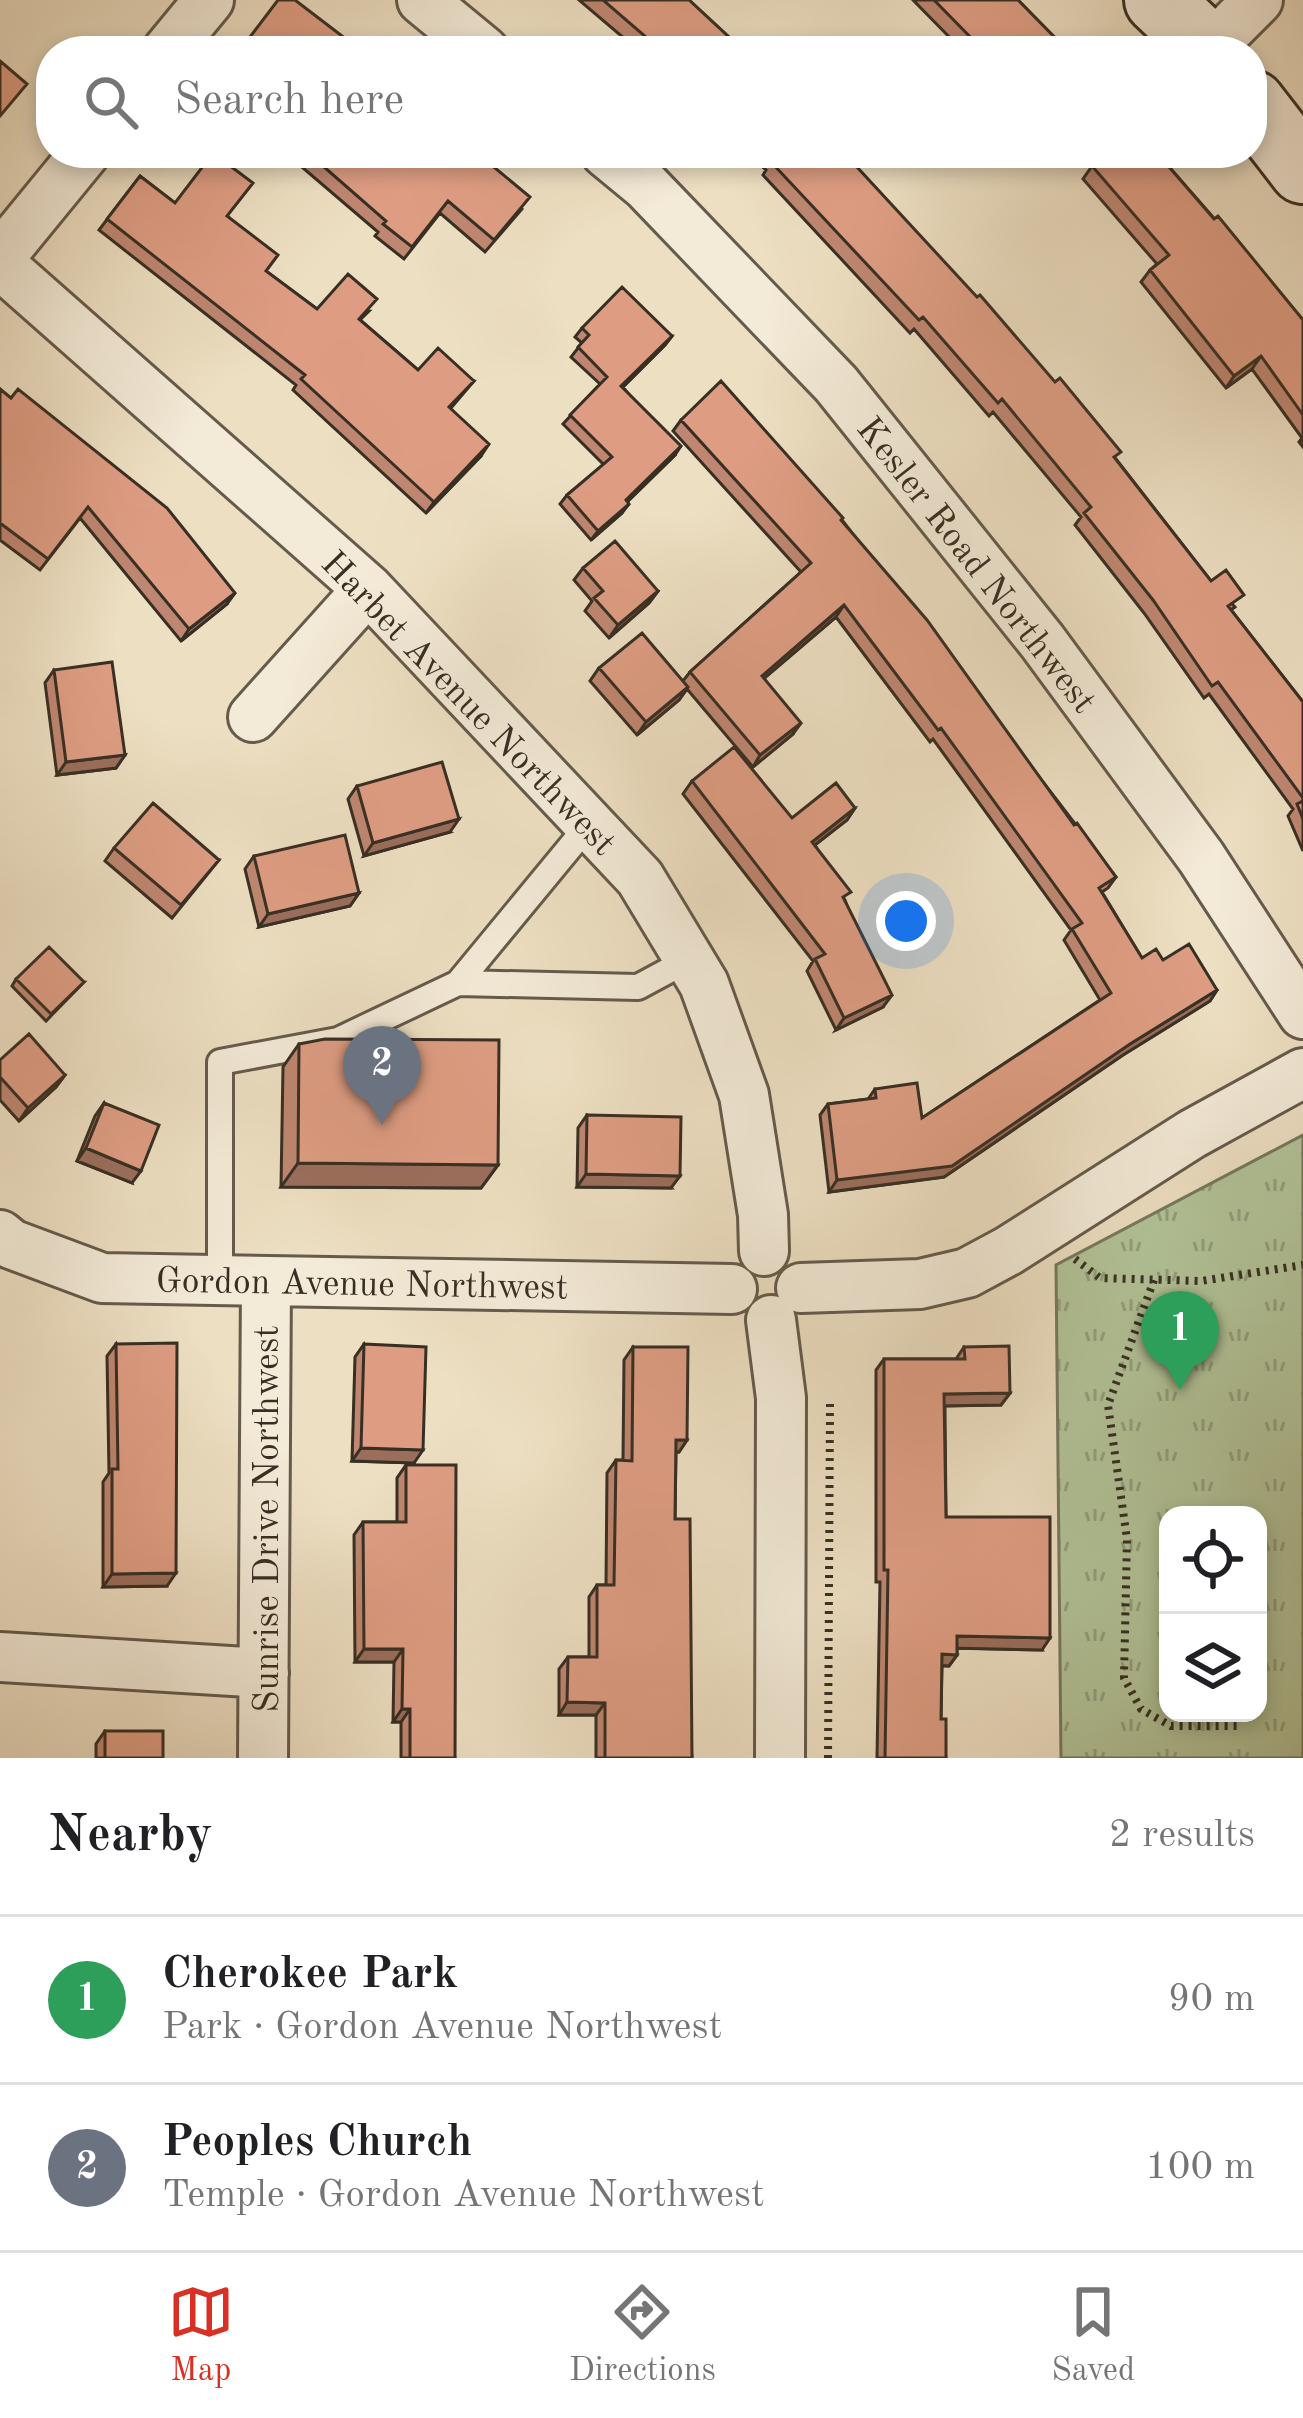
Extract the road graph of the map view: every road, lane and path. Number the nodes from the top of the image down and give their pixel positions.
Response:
1 (208, 0) edge
2 (422, 0) edge
3 (1158, 0) edge
4 (1258, 0) edge
5 (179, 36) edge
6 (466, 36) edge
7 (1196, 36) edge
8 (1224, 36) edge
9 (1267, 123) edge
10 (73, 168) edge
11 (624, 168) edge
12 (1303, 170) edge
13 (0, 261) edge
14 (368, 590) junction
15 (253, 717) dead end
16 (590, 823) junction
17 (690, 959) junction
18 (458, 983) junction
19 (1303, 1014) edge
20 (1303, 1073) edge
21 (1043, 1229) junction
22 (0, 1235) edge
23 (764, 1251) junction
24 (1303, 1265) edge
25 (1154, 1280) junction
26 (243, 1281) junction
27 (732, 1289) junction
28 (786, 1304) junction
29 (830, 1404) dead end
30 (0, 1657) edge
31 (264, 1673) junction
32 (1237, 1726) dead end
33 (263, 1758) edge
34 (779, 1758) edge
35 (828, 1758) edge

1 - 5 street
2 - 6 street
3 - 7 street
4 - 8 street
9 - 12 street
10 - 13 street
11 - 19 street, Kesler Road Northwest
13 - 14 street, Harbet Avenue Northwest
14 - 15 street
14 - 16 street, Harbet Avenue Northwest
16 - 17 street, Harbet Avenue Northwest
16 - 18 lane
17 - 18 lane
17 - 23 street, Harbet Avenue Northwest
18 - 26 lane
20 - 21 street
21 - 25 path
21 - 28 street
22 - 26 street, Gordon Avenue Northwest
23 - 27 street
23 - 28 street
24 - 25 path
25 - 32 path
26 - 27 street, Gordon Avenue Northwest
26 - 31 street, Sunrise Drive Northwest
27 - 28 street
28 - 34 street
29 - 35 path
30 - 31 street
31 - 33 street, Sunrise Drive Northwest

